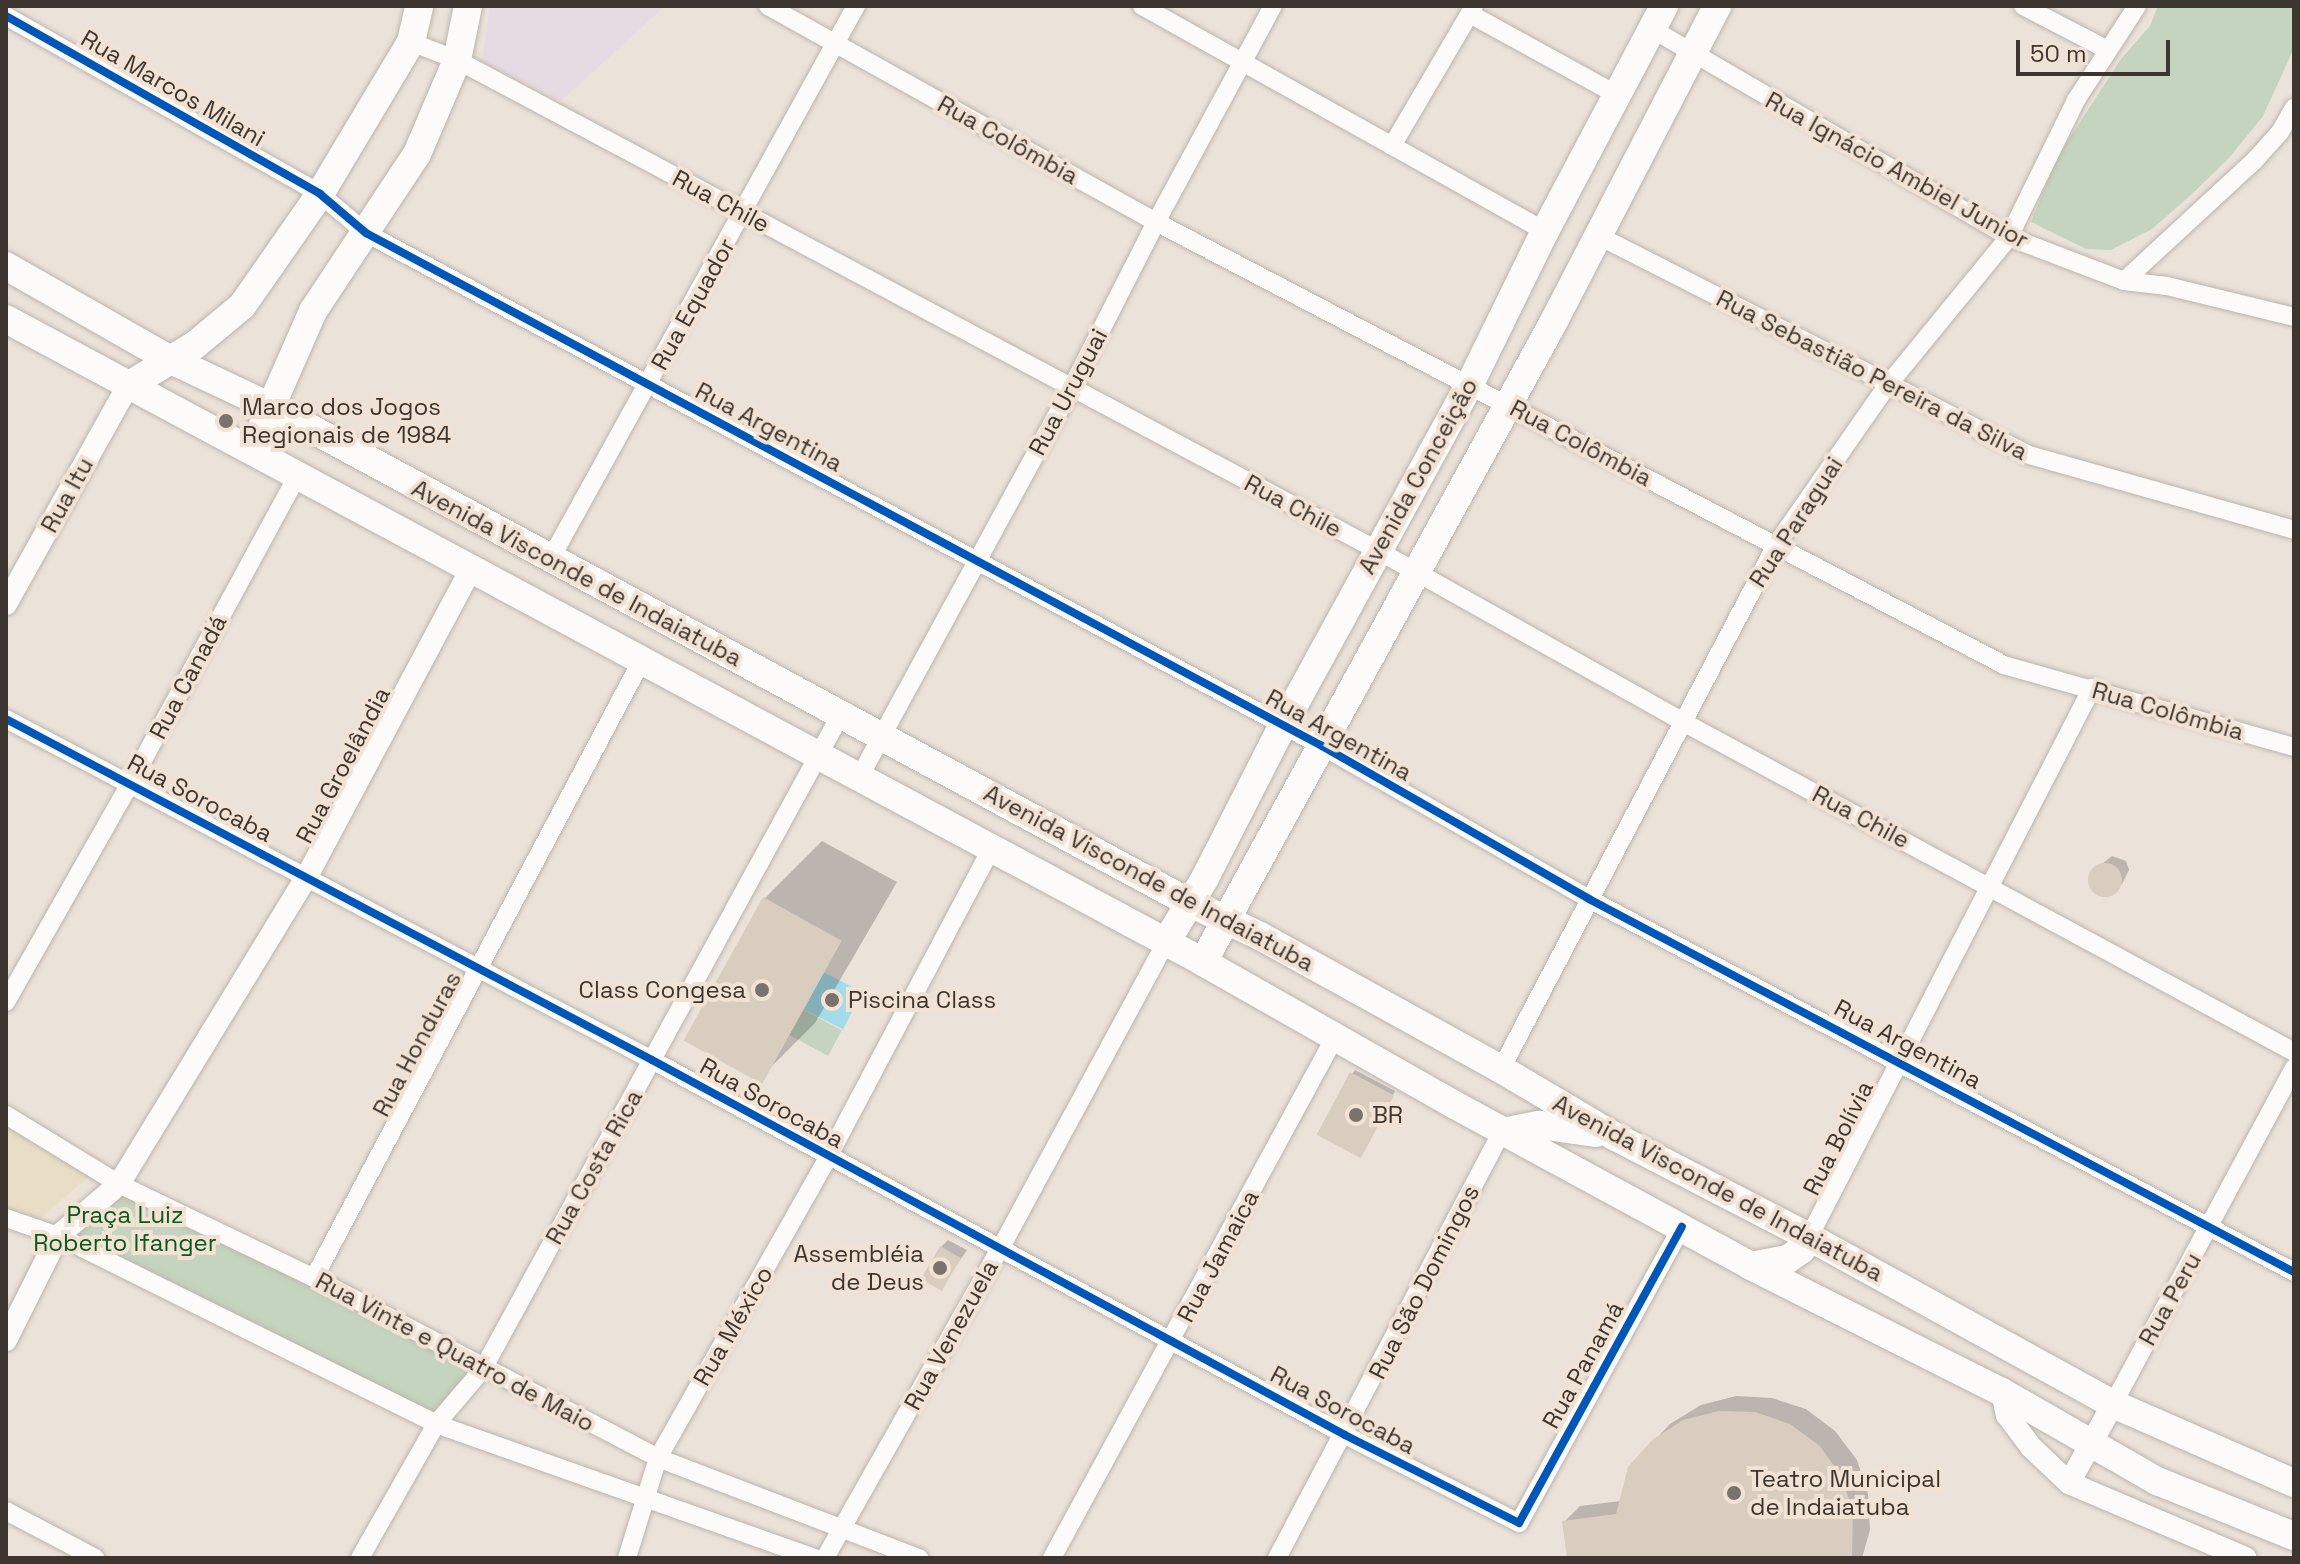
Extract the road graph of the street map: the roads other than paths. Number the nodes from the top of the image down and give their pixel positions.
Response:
1 (419, 6) edge
2 (468, 6) edge
3 (768, 6) edge
4 (856, 6) edge
5 (1142, 6) edge
6 (1273, 6) edge
7 (1717, 6) edge
8 (2023, 6) edge
9 (2137, 6) edge
10 (1472, 10) edge
11 (6, 16) edge
12 (1658, 17) edge
13 (411, 42) junction
14 (836, 44) junction
15 (2106, 49) junction
16 (1691, 54) junction
17 (457, 60) junction
18 (1244, 60) junction
19 (1619, 96) junction
20 (2294, 108) edge
21 (2287, 134) edge
22 (1392, 146) junction
23 (320, 194) junction
24 (743, 213) junction
25 (1156, 222) junction
26 (1545, 231) junction
27 (366, 233) junction
28 (1599, 236) junction
29 (2009, 237) junction
30 (6, 266) edge
31 (2124, 281) junction
32 (2294, 317) edge
33 (6, 319) edge
34 (169, 359) junction
35 (648, 385) junction
36 (128, 386) junction
37 (1469, 386) junction
38 (1887, 386) junction
39 (1071, 389) junction
40 (1508, 404) junction
41 (271, 407) junction
42 (252, 450) junction
43 (298, 475) junction
44 (2294, 530) edge
45 (1776, 545) junction
46 (1377, 550) junction
47 (551, 558) junction
48 (978, 562) junction
49 (472, 567) junction
50 (1414, 573) junction
51 (6, 604) edge
52 (643, 658) junction
53 (2092, 688) junction
54 (841, 714) junction
55 (6, 719) edge
56 (1683, 722) junction
57 (1282, 727) junction
58 (882, 737) junction
59 (1322, 746) junction
60 (2294, 747) edge
61 (816, 754) junction
62 (860, 776) junction
63 (130, 784) junction
64 (992, 847) junction
65 (306, 878) junction
66 (1989, 885) junction
67 (1589, 899) junction
68 (1190, 903) junction
69 (1227, 920) junction
70 (1166, 942) junction
71 (1203, 962) junction
72 (479, 969) junction
73 (6, 1002) edge
74 (1335, 1037) junction
75 (2294, 1052) edge
76 (652, 1060) junction
77 (1899, 1062) junction
78 (2294, 1068) edge
79 (1501, 1069) junction
80 (6, 1115) edge
81 (1502, 1132) junction
82 (1614, 1136) junction
83 (828, 1157) junction
84 (119, 1184) junction
85 (6, 1218) edge
86 (1682, 1227) junction
87 (2209, 1229) junction
88 (58, 1236) junction
89 (1809, 1237) junction
90 (999, 1251) junction
91 (1751, 1266) junction
92 (2294, 1272) edge
93 (314, 1278) junction
94 (6, 1340) edge
95 (1172, 1341) junction
96 (483, 1369) junction
97 (2002, 1392) junction
98 (2113, 1404) junction
99 (436, 1424) junction
100 (1345, 1435) junction
101 (2090, 1444) junction
102 (658, 1458) junction
103 (2069, 1483) junction
104 (2294, 1483) edge
105 (645, 1498) junction
106 (6, 1511) edge
107 (1519, 1523) joint
108 (842, 1529) junction
109 (2294, 1536) edge
110 (95, 1558) edge
111 (360, 1558) edge
112 (627, 1558) edge
113 (814, 1558) edge
114 (825, 1558) edge
115 (919, 1558) edge
116 (1052, 1558) edge
117 (1277, 1558) edge
118 (2246, 1558) edge

1 - 13 main road
2 - 17 main road
3 - 14 street, Rua Colômbia
4 - 14 street, Rua Equador
5 - 18 street
6 - 18 street, Rua Uruguai
7 - 16 main road, Avenida Conceição
8 - 15 street
9 - 15 street, Rua Paraguai
10 - 19 street
10 - 22 street
11 - 23 street, Rua Marcos Milani
12 - 16 street, Rua Ignácio Ambiel Junior
12 - 19 main road, Avenida Conceição
13 - 17 street, Rua Chile
13 - 23 main road
14 - 24 street, Rua Equador
14 - 25 street, Rua Colômbia
15 - 29 street, Rua Paraguai
16 - 28 main road, Avenida Conceição
16 - 29 street, Rua Ignácio Ambiel Junior
17 - 24 street, Rua Chile
17 - 27 main road
18 - 22 street
18 - 25 street, Rua Uruguai
19 - 26 main road, Avenida Conceição
20 - 21 street
21 - 31 street
22 - 26 street
23 - 27 street, Rua Marcos Milani
23 - 34 main road
24 - 35 street, Rua Equador
24 - 39 street, Rua Chile
25 - 37 street, Rua Colômbia
25 - 39 street, Rua Uruguai
26 - 37 main road, Avenida Conceição
27 - 35 street, Rua Argentina
27 - 41 main road
28 - 38 street, Rua Sebastião Pereira da Silva
28 - 40 main road, Avenida Conceição
29 - 31 street, Rua Ignácio Ambiel Junior
29 - 38 street, Rua Paraguai
30 - 34 main road, Avenida Visconde de Indaiatuba
31 - 32 street, Rua Ignácio Ambiel Junior
33 - 36 main road, Avenida Visconde de Indaiatuba
34 - 36 main road
34 - 41 main road, Avenida Visconde de Indaiatuba
35 - 47 street, Rua Equador
35 - 48 street, Rua Argentina
36 - 42 main road, Avenida Visconde de Indaiatuba
36 - 51 street, Rua Itu
37 - 40 street, Rua Colômbia
37 - 46 main road, Avenida Conceição
38 - 44 street, Rua Sebastião Pereira da Silva
38 - 45 street, Rua Paraguai
39 - 46 street, Rua Chile
39 - 48 street, Rua Uruguai
40 - 45 street, Rua Colômbia
40 - 50 main road, Avenida Conceição
41 - 42 main road
41 - 47 main road, Avenida Visconde de Indaiatuba
42 - 43 main road, Avenida Visconde de Indaiatuba
43 - 49 main road, Avenida Visconde de Indaiatuba
43 - 63 street, Rua Canadá
45 - 53 street, Rua Colômbia
45 - 56 street, Rua Paraguai
46 - 50 street, Rua Chile
46 - 57 main road, Avenida Conceição
47 - 54 main road, Avenida Visconde de Indaiatuba
48 - 57 street, Rua Argentina
48 - 58 street, Rua Uruguai
49 - 52 main road, Avenida Visconde de Indaiatuba
49 - 65 street, Rua Groelândia
50 - 56 street, Rua Chile
50 - 59 main road, Avenida Conceição
52 - 61 main road, Avenida Visconde de Indaiatuba
52 - 72 street, Rua Honduras
53 - 60 street, Rua Colômbia
53 - 66 street, Rua Bolívia
54 - 58 main road, Avenida Visconde de Indaiatuba
54 - 61 street, Rua Costa Rica
55 - 63 street, Rua Sorocaba
56 - 66 street, Rua Chile
56 - 67 street, Rua Paraguai
57 - 59 street, Rua Argentina
57 - 68 main road, Avenida Conceição
58 - 62 street, Rua Uruguai
58 - 68 main road, Avenida Visconde de Indaiatuba
59 - 67 street, Rua Argentina
59 - 69 main road, Avenida Conceição
61 - 62 main road, Avenida Visconde de Indaiatuba
61 - 76 street, Rua Costa Rica
62 - 64 main road, Avenida Visconde de Indaiatuba
63 - 65 street, Rua Sorocaba
63 - 73 street, Rua Canadá
64 - 70 main road, Avenida Visconde de Indaiatuba
64 - 83 street, Rua México
65 - 72 street, Rua Sorocaba
65 - 84 street, Rua Groelândia
66 - 75 street, Rua Chile
66 - 77 street, Rua Bolívia
67 - 77 street, Rua Argentina
67 - 79 street, Rua Paraguai
68 - 69 main road, Avenida Visconde de Indaiatuba
68 - 70 main road, Avenida Conceição
69 - 71 main road, Avenida Conceição
69 - 79 main road, Avenida Visconde de Indaiatuba
70 - 71 main road, Avenida Visconde de Indaiatuba
70 - 90 street, Rua Venezuela
71 - 74 main road, Avenida Visconde de Indaiatuba
72 - 76 street, Rua Sorocaba
72 - 93 street, Rua Honduras
74 - 81 main road, Avenida Visconde de Indaiatuba
74 - 95 street, Rua Jamaica
76 - 83 street, Rua Sorocaba
76 - 96 street, Rua Costa Rica
77 - 87 street, Rua Argentina
77 - 89 street, Rua Bolívia
78 - 87 street, Rua Peru
79 - 82 main road, Avenida Visconde de Indaiatuba
80 - 84 street, Rua Vinte e Quatro de Maio
81 - 82 main road
81 - 86 main road, Avenida Visconde de Indaiatuba
81 - 100 street, Rua São Domingos
82 - 89 main road, Avenida Visconde de Indaiatuba
83 - 90 street, Rua Sorocaba
83 - 102 street, Rua México
84 - 88 street, Rua Groelândia
84 - 93 street, Rua Vinte e Quatro de Maio
85 - 88 street
86 - 91 main road, Avenida Visconde de Indaiatuba
86 - 107 street, Rua Panamá
87 - 92 street, Rua Argentina
87 - 98 street, Rua Peru
88 - 94 street
88 - 99 street
89 - 91 main road
89 - 98 main road, Avenida Visconde de Indaiatuba
90 - 95 street, Rua Sorocaba
90 - 108 street, Rua Venezuela
91 - 97 main road, Avenida Visconde de Indaiatuba
93 - 96 street, Rua Vinte e Quatro de Maio
95 - 100 street, Rua Sorocaba
95 - 116 street, Rua Jamaica
96 - 99 street, Rua Costa Rica
96 - 102 street, Rua Vinte e Quatro de Maio
97 - 101 main road, Avenida Visconde de Indaiatuba
97 - 103 street
98 - 101 street, Rua Peru
98 - 104 main road, Avenida Visconde de Indaiatuba
99 - 105 street
99 - 111 street, Rua Costa Rica
100 - 107 street, Rua Sorocaba
100 - 117 street, Rua São Domingos
101 - 103 street, Rua Peru
101 - 109 main road, Avenida Visconde de Indaiatuba
102 - 105 street, Rua México
102 - 108 street, Rua Vinte e Quatro de Maio
103 - 118 street
105 - 112 street, Rua México
105 - 113 street
106 - 110 street
108 - 114 street, Rua Venezuela
108 - 115 street, Rua Vinte e Quatro de Maio

